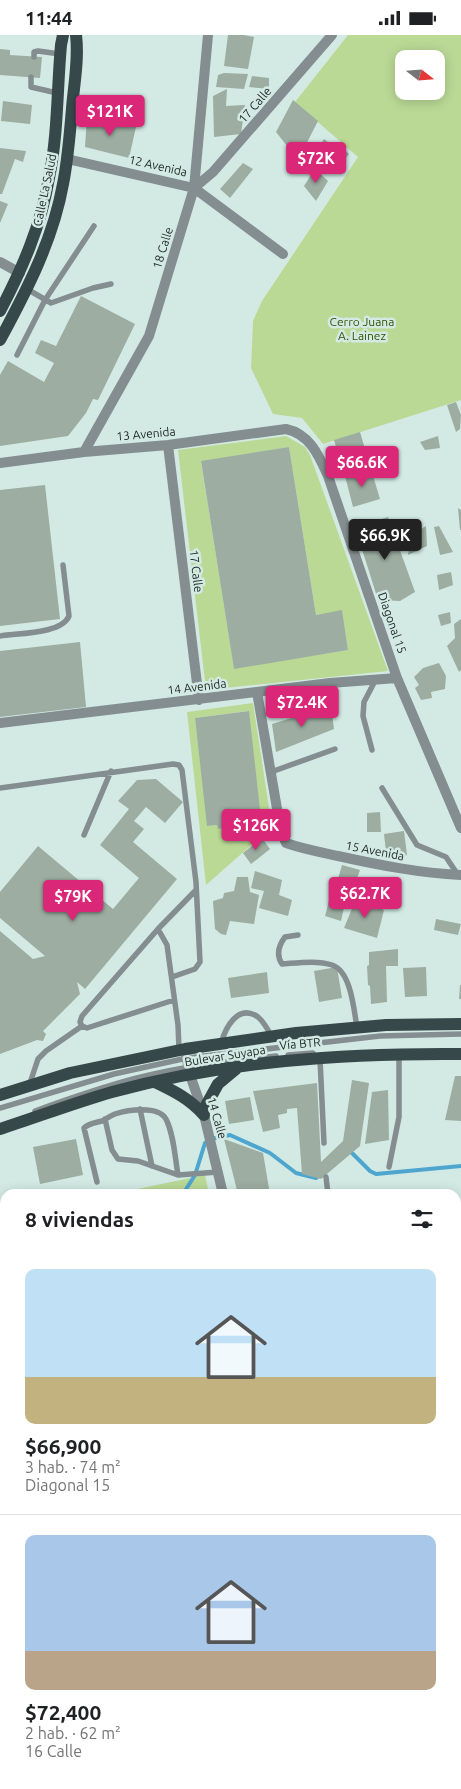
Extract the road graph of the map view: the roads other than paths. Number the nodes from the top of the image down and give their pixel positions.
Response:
1 (208, 35) edge
2 (332, 35) edge
3 (77, 38) edge
4 (61, 42) edge
5 (34, 57) dead end
6 (30, 77) dead end
7 (57, 93) junction
8 (67, 159) junction
9 (194, 188) junction
10 (94, 226) dead end
11 (283, 254) dead end
12 (0, 262) edge
13 (20, 273) junction
14 (111, 284) dead end
15 (27, 289) junction
16 (45, 300) junction
17 (0, 311) edge
18 (0, 340) edge
19 (17, 355) dead end
20 (295, 431) joint
21 (168, 445) junction
22 (84, 452) junction
23 (0, 463) edge
24 (63, 565) dead end
25 (0, 635) edge
26 (397, 678) junction
27 (376, 679) junction
28 (257, 692) junction
29 (200, 699) junction
30 (0, 723) edge
31 (335, 749) dead end
32 (372, 751) dead end
33 (111, 771) junction
34 (271, 773) junction
35 (0, 787) edge
36 (382, 788) dead end
37 (461, 827) edge
38 (84, 835) dead end
39 (459, 875) edge
40 (196, 890) junction
41 (158, 929) junction
42 (298, 935) dead end
43 (172, 977) junction
44 (174, 1000) junction
45 (461, 1024) edge
46 (82, 1027) junction
47 (357, 1027) junction
48 (461, 1035) edge
49 (272, 1037) junction
50 (220, 1045) junction
51 (461, 1048) edge
52 (461, 1054) edge
53 (399, 1055) junction
54 (320, 1059) junction
55 (186, 1060) junction
56 (242, 1065) junction
57 (155, 1082) junction
58 (29, 1086) junction
59 (0, 1095) edge
60 (0, 1108) edge
61 (140, 1109) junction
62 (204, 1113) junction
63 (105, 1119) junction
64 (0, 1123) edge
65 (0, 1129) edge
66 (324, 1143) dead end
67 (152, 1166) junction
68 (389, 1167) dead end
69 (218, 1172) junction
70 (178, 1175) junction
71 (326, 1177) dead end
72 (97, 1182) dead end
73 (222, 1189) edge
74 (327, 1189) edge

1 - 9 street, 18 Calle
2 - 9 street, 17 Calle
3 - 8 main road, Calle La Salud
4 - 5 lane
4 - 7 main road, Calle La Salud
6 - 7 lane
7 - 13 main road, Calle La Salud
8 - 9 street, 12 Avenida
8 - 15 main road, Calle La Salud
9 - 11 street, 12 Avenida
9 - 22 street, 18 Calle
10 - 16 lane
12 - 13 street
13 - 17 main road, Calle La Salud
14 - 16 lane
15 - 16 lane
15 - 18 main road, Calle La Salud
16 - 19 lane
20 - 21 street, 13 Avenida
20 - 26 street, Diagonal 15
21 - 22 street, 13 Avenida
21 - 29 street, 17 Calle
22 - 23 street, 13 Avenida
24 - 25 lane
26 - 27 street, 14 Avenida
26 - 37 street, Diagonal 15
27 - 28 street, 14 Avenida
27 - 32 lane
28 - 29 street, 14 Avenida
28 - 34 street
29 - 30 street, 14 Avenida
31 - 34 lane
33 - 35 lane
33 - 38 lane
33 - 40 lane
34 - 39 street, 15 Avenida
36 - 39 lane
40 - 41 lane
40 - 43 lane
41 - 43 lane
41 - 46 lane
42 - 47 lane
43 - 44 lane
44 - 46 lane
44 - 55 lane
45 - 47 main road, Bulevar Suyapa
46 - 58 lane
47 - 49 main road, Bulevar Suyapa
48 - 55 lane, Vía BTR
49 - 50 main road, Bulevar Suyapa
49 - 50 lane
50 - 55 main road, Bulevar Suyapa
51 - 55 lane, Vía BTR
52 - 53 main road, Bulevar Suyapa
53 - 54 main road, Bulevar Suyapa
53 - 68 lane
54 - 56 main road, Bulevar Suyapa
54 - 66 lane
55 - 56 main road, Bulevar Suyapa
55 - 57 main road, Bulevar Suyapa
55 - 58 main road, Bulevar Suyapa
55 - 60 lane, Vía BTR
55 - 62 street, 14 Calle
55 - 64 lane, Vía BTR
56 - 62 main road
57 - 62 main road
57 - 65 main road, Bulevar Suyapa
58 - 59 main road, Bulevar Suyapa
61 - 63 lane
61 - 67 lane
61 - 70 lane
62 - 69 street, 14 Calle
63 - 67 lane
63 - 72 lane
67 - 70 lane
69 - 70 lane
69 - 73 street, 14 Calle
71 - 74 lane

